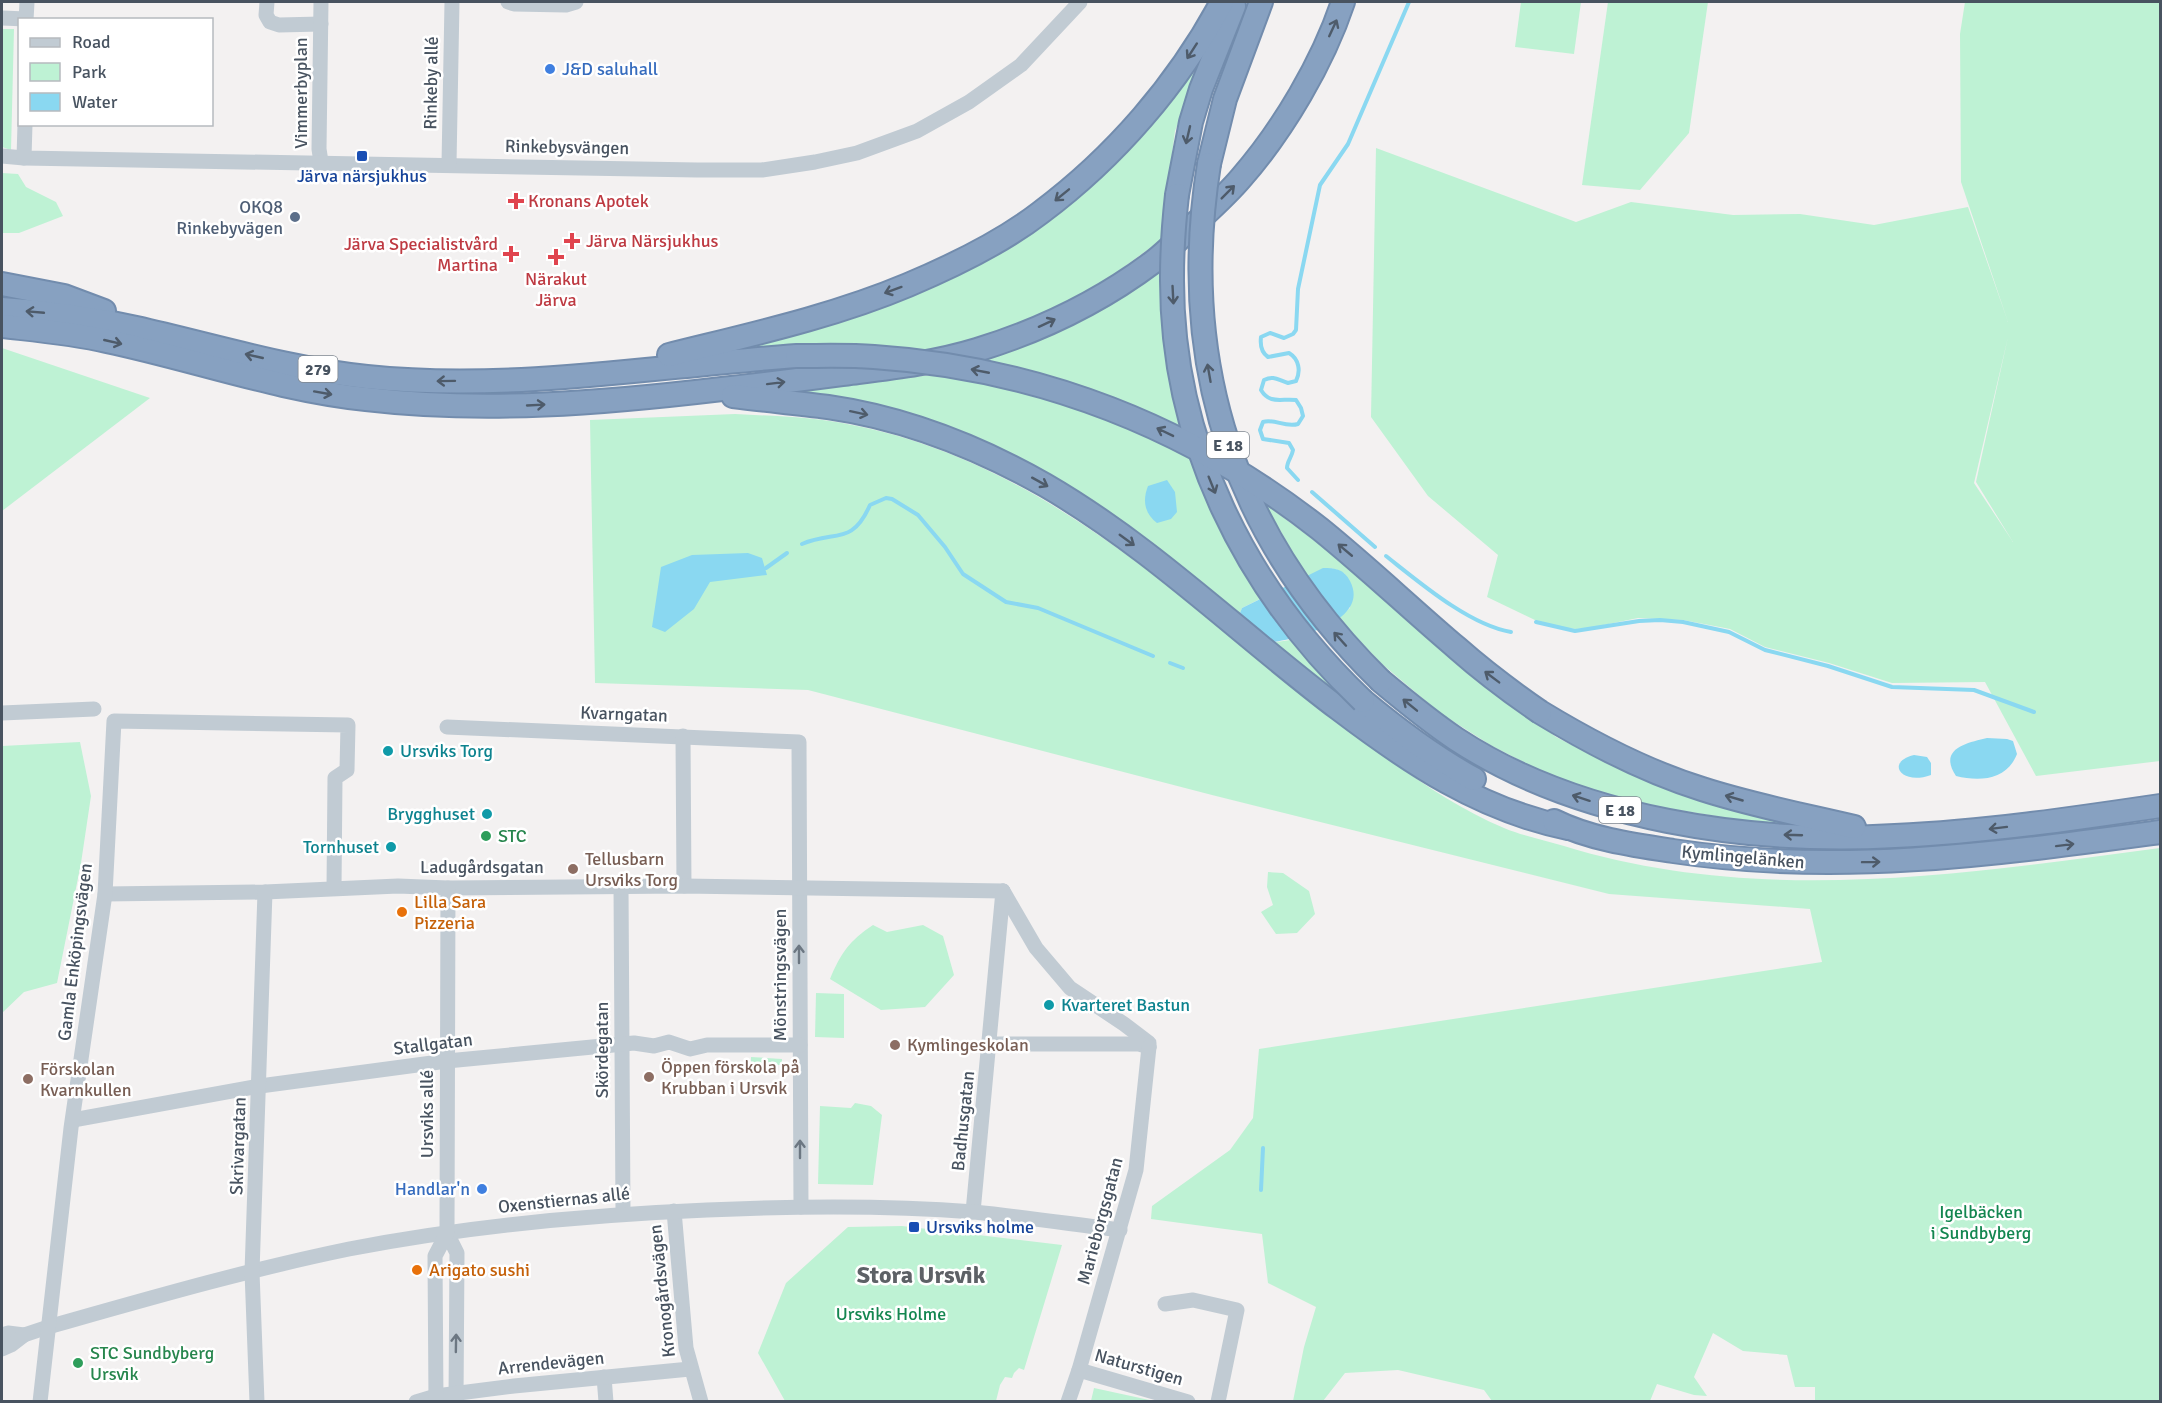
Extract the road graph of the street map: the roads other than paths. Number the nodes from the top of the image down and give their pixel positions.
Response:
1 (27, 2) edge
2 (267, 2) edge
3 (321, 2) edge
4 (452, 2) edge
5 (508, 2) edge
6 (576, 2) edge
7 (1080, 2) edge
8 (1222, 2) edge
9 (1236, 2) edge
10 (1261, 2) edge
11 (1343, 2) edge
12 (2, 18) edge
13 (26, 18) edge
14 (18, 19) edge
15 (321, 24) junction
16 (25, 126) edge
17 (2, 156) edge
18 (24, 158) junction
19 (321, 162) junction
20 (449, 164) junction
21 (2, 284) edge
22 (2, 309) edge
23 (2, 326) edge
24 (134, 328) junction
25 (56, 332) junction
26 (2, 337) edge
27 (583, 376) junction
28 (697, 392) junction
29 (94, 709) dead end
30 (1357, 709) junction
31 (2, 713) edge
32 (447, 727) dead end
33 (683, 735) junction
34 (799, 742) joint
35 (2160, 806) edge
36 (2160, 832) edge
37 (1893, 836) junction
38 (621, 886) junction
39 (684, 886) junction
40 (799, 886) junction
41 (334, 888) junction
42 (448, 888) junction
43 (1003, 891) junction
44 (265, 892) junction
45 (105, 894) junction
46 (990, 1044) junction
47 (800, 1045) junction
48 (622, 1046) junction
49 (1149, 1047) junction
50 (447, 1061) junction
51 (260, 1086) junction
52 (73, 1120) junction
53 (801, 1207) junction
54 (674, 1211) junction
55 (973, 1212) junction
56 (623, 1213) junction
57 (1120, 1230) junction
58 (447, 1233) junction
59 (252, 1272) junction
60 (457, 1286) junction
61 (436, 1287) junction
62 (1165, 1304) dead end
63 (48, 1327) junction
64 (2, 1335) edge
65 (24, 1335) junction
66 (2, 1349) edge
67 (690, 1369) junction
68 (1079, 1370) junction
69 (604, 1377) junction
70 (456, 1398) edge
71 (436, 1399) edge
72 (40, 1401) edge
73 (257, 1401) edge
74 (416, 1401) edge
75 (606, 1401) edge
76 (701, 1401) edge
77 (1068, 1401) edge
78 (1188, 1401) edge
79 (1218, 1401) edge

1 - 13 street
2 - 15 street, Vimmerbyplan
3 - 15 street, Vimmerbyplan
4 - 20 street, Rinkeby allé
5 - 6 street
7 - 20 street, Rinkebysvängen
8 -> 27 highway
9 -> 30 highway, E 18, bridge
37 -> 10 highway, Kymlingelänken / E 18, bridge
28 -> 11 highway
12 - 14 street
15 - 19 street, Vimmerbyplan
16 - 18 street
17 - 18 street, Rinkebysvängen
18 - 19 street, Rinkebysvängen
19 - 20 street, Rinkebysvängen
21 - 24 highway
24 -> 22 highway, 279
23 - 25 highway, 279
27 -> 24 highway, 279
25 - 26 highway
25 -> 28 highway, 279
37 -> 27 highway, 279, bridge
28 -> 30 highway
29 - 31 street
30 -> 36 highway, Kymlingelänken / E 18
32 - 33 street, Kvarngatan
33 - 34 street, Kvarngatan
33 - 39 street
34 - 40 street, Mönstringsvägen
35 -> 37 highway, Kymlingelänken / E 18
38 - 39 street, Ladugårdsgatan
38 - 42 street, Ladugårdsgatan
38 - 48 street, Skördegatan
39 - 40 street, Ladugårdsgatan
40 - 43 street, Ladugårdsgatan
47 -> 40 street, Mönstringsvägen
41 - 42 street, Ladugårdsgatan
41 - 44 street, Ladugårdsgatan
41 - 45 street, Gamla Enköpingsvägen
42 - 50 street, Ursviks allé
43 - 46 street, Badhusgatan
43 - 49 street
44 - 45 street, Ladugårdsgatan
44 - 51 street, Skrivargatan
45 - 52 street, Gamla Enköpingsvägen
46 - 49 street
46 - 55 street, Badhusgatan
47 - 48 street, Stallgatan
53 -> 47 street, Mönstringsvägen
48 - 50 street, Stallgatan
48 - 56 street, Skördegatan
49 - 57 street, Marieborgsgatan
50 - 51 street, Stallgatan
50 - 58 street, Ursviks allé
51 - 52 street, Stallgatan
51 - 59 street, Skrivargatan
52 - 63 street, Gamla Enköpingsvägen
53 - 54 street, Oxenstiernas allé
53 - 55 street, Oxenstiernas allé
54 - 56 street, Oxenstiernas allé
54 - 67 street, Kronogårdsvägen
55 - 57 street, Oxenstiernas allé
56 - 58 street, Oxenstiernas allé
57 - 68 street, Marieborgsgatan
58 - 59 street, Oxenstiernas allé
58 - 60 street, Ursviks allé
58 - 61 street, Ursviks allé
59 - 63 street, Oxenstiernas allé
59 - 73 street, Skrivargatan
60 - 61 street
70 -> 60 street, Ursviks allé
61 - 71 street, Ursviks allé
62 - 79 street
63 - 65 street, Oxenstiernas allé
63 - 72 street, Gamla Enköpingsvägen
64 - 65 street, Oxenstiernas allé
65 - 66 street, Oxenstiernas allé
67 - 69 street, Arrendevägen
67 - 76 street, Kronogårdsvägen
68 - 77 street, Marieborgsgatan
68 - 78 street, Naturstigen
69 - 70 street, Arrendevägen
69 - 75 street
70 - 71 street, Arrendevägen
71 - 74 street, Arrendevägen

